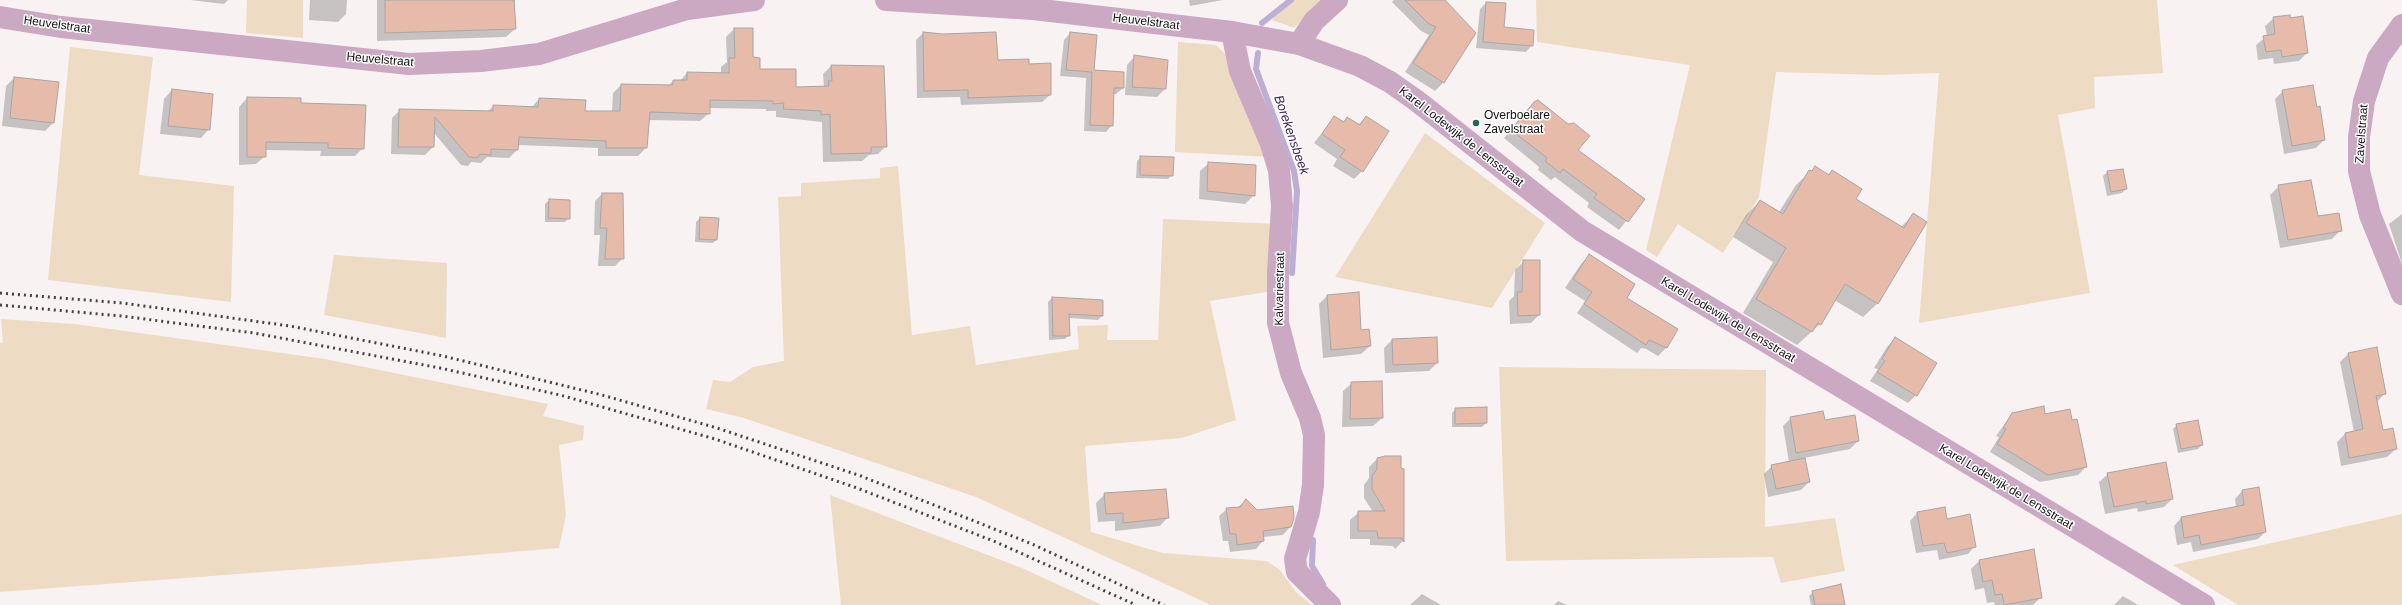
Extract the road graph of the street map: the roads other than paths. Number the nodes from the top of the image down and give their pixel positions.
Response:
1 (754, 0) edge
2 (886, 0) edge
3 (1337, 0) edge
4 (1033, 4) edge
5 (0, 17) edge
6 (2402, 25) edge
7 (1232, 32) junction
8 (1259, 37) joint
9 (1299, 44) junction
10 (2402, 294) edge
11 (1330, 605) edge
12 (2204, 605) edge

1 - 5 street, Heuvelstraat
2 - 4 street, Heuvelstraat
3 - 9 street
4 - 7 street, Heuvelstraat
6 - 10 street, Zavelstraat
7 - 8 street, Heuvelstraat
7 - 11 street, Kalvariestraat
8 - 9 street, Karel Lodewijk de Lensstraat
9 - 12 street, Karel Lodewijk de Lensstraat

